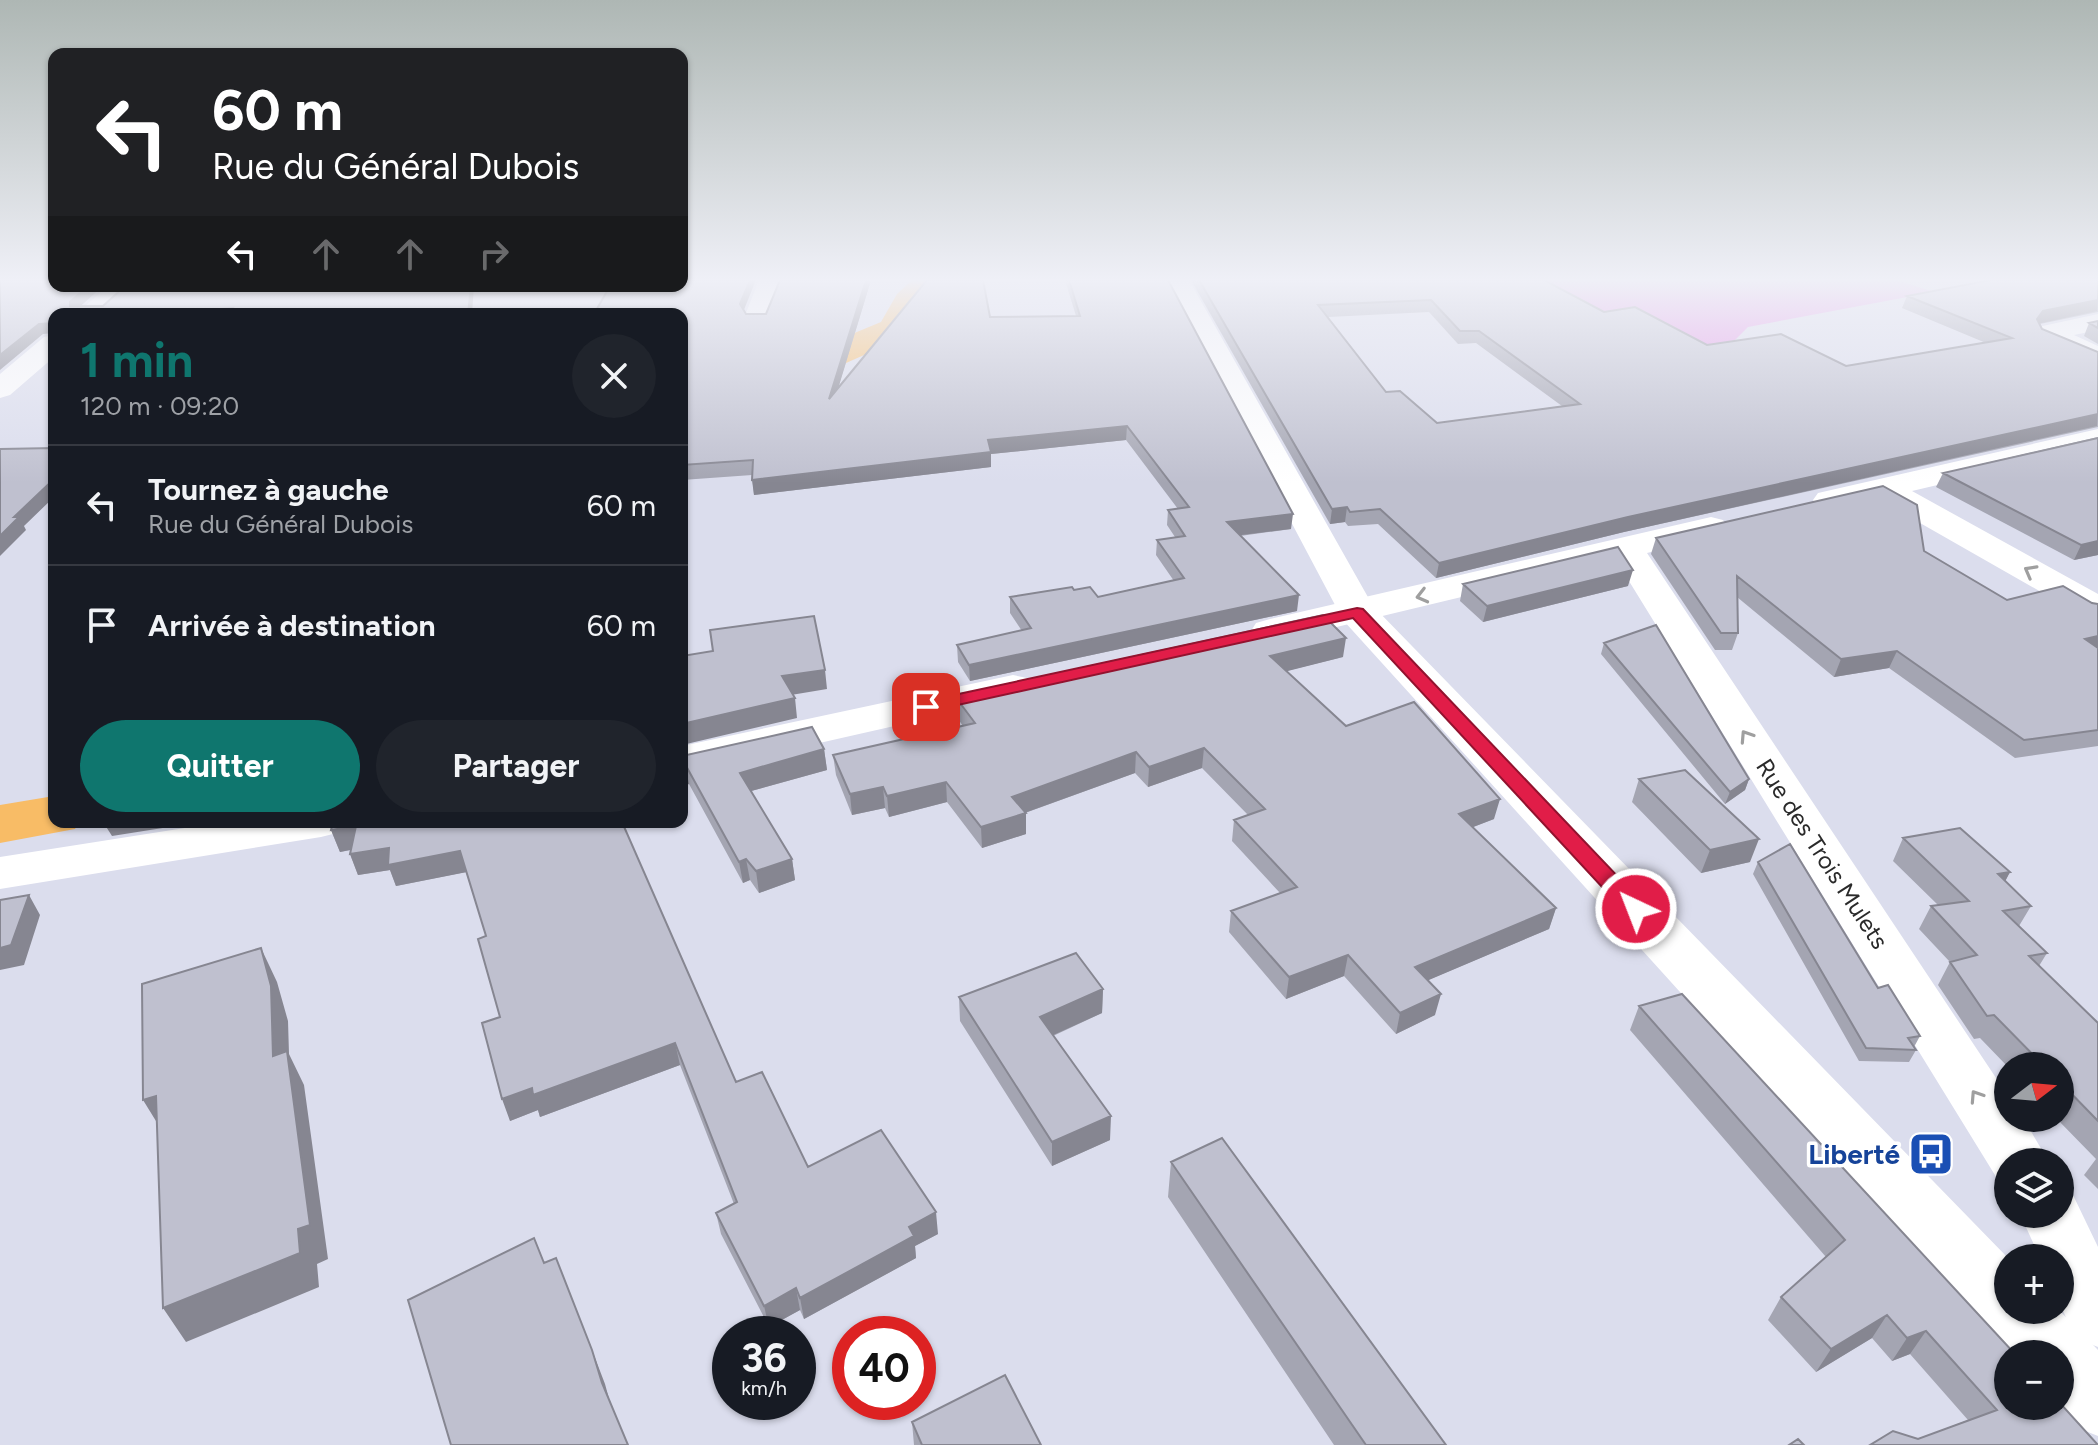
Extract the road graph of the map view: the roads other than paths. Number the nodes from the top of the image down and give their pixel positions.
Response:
1 (1213, 347) edge
2 (2079, 347) edge
3 (48, 348) edge
4 (2098, 356) edge
5 (0, 389) edge
6 (2098, 438) edge
7 (1883, 488) junction
8 (1792, 508) edge
9 (1746, 519) edge
10 (1625, 546) junction
11 (2098, 609) edge
12 (1357, 612) junction
13 (1231, 640) edge
14 (1048, 680) edge
15 (688, 759) edge
16 (283, 828) edge
17 (0, 873) edge
18 (2010, 1148) edge
19 (2054, 1228) edge
20 (1994, 1290) edge
21 (2030, 1324) edge
22 (2080, 1362) edge

1 - 12 street
2 - 4 street
3 - 5 street
6 - 7 street
7 - 8 street
11 -> 7 street
9 - 10 street
10 -> 12 street
18 -> 10 street, Rue des Trois Mulets
12 - 13 street
12 - 20 street
14 - 15 street
16 - 17 street
19 - 22 street
21 - 22 street

